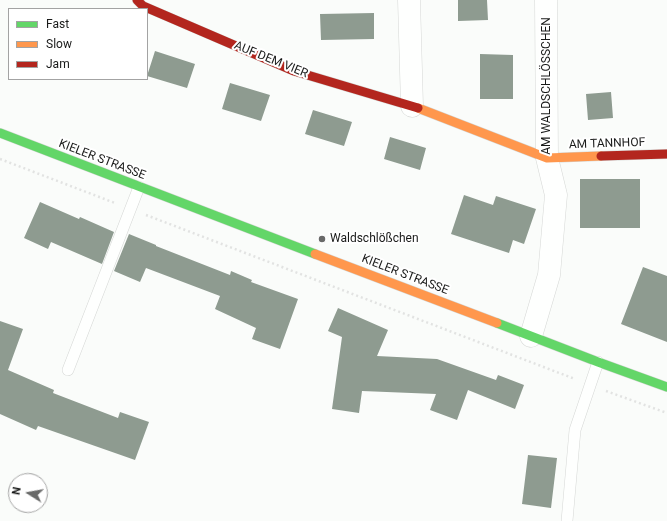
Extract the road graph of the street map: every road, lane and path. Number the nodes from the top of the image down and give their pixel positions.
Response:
1 (137, 0) edge
2 (409, 0) edge
3 (546, 0) edge
4 (148, 8) edge
5 (148, 8) edge
6 (412, 106) junction
7 (0, 133) edge
8 (667, 154) edge
9 (547, 158) junction
10 (0, 159) edge
11 (139, 187) junction
12 (131, 209) junction
13 (531, 336) junction
14 (598, 362) junction
15 (68, 370) dead end
16 (590, 385) junction
17 (667, 387) edge
18 (667, 413) edge
19 (567, 521) edge

1 - 5 main road, AUF DEM VIER
2 - 6 street
3 - 9 street, AM WALDSCHLÖSSCHEN
4 - 6 main road, AUF DEM VIER
6 - 9 main road, AUF DEM VIER
7 - 11 main road, KIELER STRASSE
8 - 9 main road, AM TANNHOF
9 - 13 street, AM WALDSCHLÖSSCHEN
10 - 12 path
11 - 12 lane
11 - 13 main road, KIELER STRASSE
12 - 15 lane
12 - 16 path
13 - 14 main road, KIELER STRASSE
14 - 16 lane
14 - 17 main road, KIELER STRASSE
16 - 18 path
16 - 19 lane

